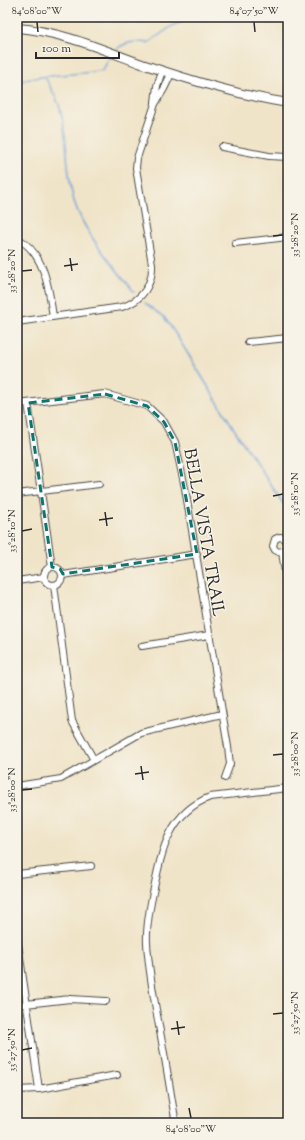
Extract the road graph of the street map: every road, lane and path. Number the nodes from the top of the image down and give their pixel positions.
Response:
1 (17, 28) edge
2 (162, 71) junction
3 (171, 74) junction
4 (288, 103) edge
5 (155, 104) junction
6 (222, 147) dead end
7 (288, 157) edge
8 (288, 236) edge
9 (17, 238) edge
10 (235, 243) dead end
11 (53, 317) junction
12 (17, 322) edge
13 (288, 338) edge
14 (248, 342) dead end
15 (28, 403) junction
16 (17, 404) edge
17 (99, 484) dead end
18 (42, 491) junction
19 (17, 494) edge
20 (288, 545) edge
21 (282, 552) junction
22 (197, 554) junction
23 (52, 566) junction
24 (63, 575) junction
25 (44, 577) junction
26 (17, 581) edge
27 (54, 585) junction
28 (288, 591) edge
29 (209, 635) junction
30 (142, 646) dead end
31 (222, 714) junction
32 (94, 760) junction
33 (225, 778) dead end
34 (17, 786) edge
35 (288, 788) edge
36 (91, 866) dead end
37 (17, 874) edge
38 (17, 937) edge
39 (106, 1001) dead end
40 (26, 1003) junction
41 (17, 1005) edge
42 (117, 1075) dead end
43 (39, 1089) junction
44 (17, 1090) edge
45 (176, 1123) edge

1 - 2 street
2 - 3 street
2 - 5 street
3 - 4 street
3 - 5 street
5 - 11 street
6 - 7 street
8 - 10 street
9 - 11 street
11 - 12 street
13 - 14 street
15 - 16 street, BELLA VISTA TRAIL
15 - 18 street
15 - 22 street, BELLA VISTA TRAIL
17 - 18 street
18 - 19 street
18 - 23 street
20 - 21 street
20 - 21 street
21 - 28 street
22 - 24 street
22 - 29 street, BELLA VISTA TRAIL
23 - 24 street
23 - 25 street
24 - 27 street
25 - 26 street
25 - 27 street
27 - 32 street
29 - 30 street
29 - 31 street, BELLA VISTA TRAIL
31 - 32 street
31 - 33 street, BELLA VISTA TRAIL
32 - 34 street
35 - 45 street
36 - 37 street
38 - 40 street
39 - 40 street
40 - 41 street
40 - 43 street
42 - 43 street
43 - 44 street

